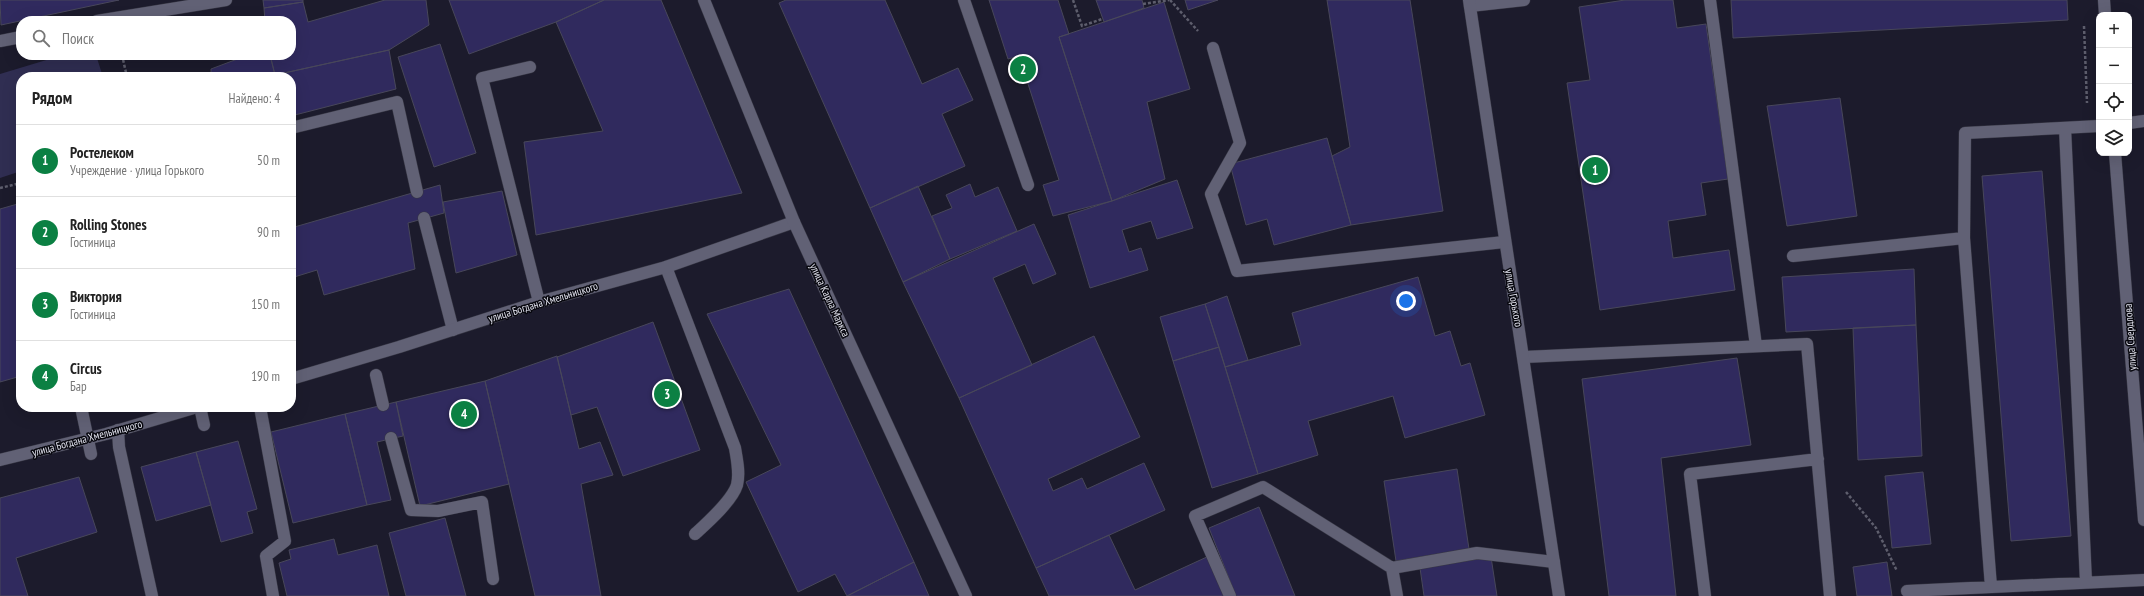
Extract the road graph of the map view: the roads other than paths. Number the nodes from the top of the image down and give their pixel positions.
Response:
1 (226, 0) edge
2 (704, 0) edge
3 (964, 0) edge
4 (1524, 0) edge
5 (1710, 0) edge
6 (2104, 0) edge
7 (1470, 3) edge
8 (2105, 12) edge
9 (128, 16) edge
10 (16, 38) edge
11 (0, 41) edge
12 (1214, 48) road end
13 (530, 67) dead end
14 (2144, 121) edge
15 (2132, 123) edge
16 (2096, 126) edge
17 (296, 127) edge
18 (2065, 128) junction
19 (2116, 156) edge
20 (1028, 185) dead end
21 (417, 192) dead end
22 (424, 218) dead end
23 (794, 222) junction
24 (1964, 238) junction
25 (1504, 242) junction
26 (1793, 256) dead end
27 (666, 267) junction
28 (538, 302) junction
29 (453, 330) junction
30 (1756, 346) junction
31 (1524, 357) junction
32 (376, 374) dead end
33 (296, 377) edge
34 (383, 406) dead end
35 (82, 412) edge
36 (179, 412) edge
37 (201, 412) edge
38 (261, 412) edge
39 (204, 425) dead end
40 (118, 430) junction
41 (87, 438) junction
42 (391, 438) dead end
43 (90, 454) dead end
44 (1818, 459) junction
45 (0, 460) edge
46 (2144, 520) edge
47 (694, 534) dead end
48 (1554, 562) junction
49 (1392, 568) junction
50 (493, 580) dead end
51 (2144, 580) edge
52 (2086, 582) junction
53 (1991, 587) junction
54 (1907, 591) road end
55 (152, 596) edge
56 (273, 596) edge
57 (966, 596) edge
58 (1230, 596) edge
59 (1397, 596) edge
60 (1559, 596) edge
61 (1705, 596) edge
62 (1830, 596) edge

1 - 9 street
2 - 23 street, улица Карла Маркса
3 - 20 street
4 - 7 street
5 - 30 street
6 - 8 street
7 - 25 street, улица Горького
10 - 11 street
12 - 25 street
13 - 28 street
14 - 15 street
16 - 18 street
17 - 21 street
18 - 24 street
18 - 52 street
19 - 46 street, улица Свердлова
22 - 29 street
23 - 27 street, улица Богдана Хмельницкого
23 - 57 street, улица Карла Маркса
24 - 26 street
24 - 53 street
25 - 31 street, улица Горького
27 - 28 street, улица Богдана Хмельницкого
27 - 47 street
28 - 29 street, улица Богдана Хмельницкого
29 - 33 street, улица Богдана Хмельницкого
30 - 31 street
30 - 44 street
31 - 48 street, улица Горького
32 - 34 street
35 - 41 street
36 - 40 street, улица Богдана Хмельницкого
37 - 39 street
38 - 56 street
40 - 41 street, улица Богдана Хмельницкого
40 - 55 street
41 - 43 street
41 - 45 street, улица Богдана Хмельницкого
42 - 50 street
44 - 61 street
44 - 62 street
48 - 49 street
48 - 60 street, улица Горького
49 - 58 street
49 - 59 street
51 - 52 street
52 - 53 street
53 - 54 street

